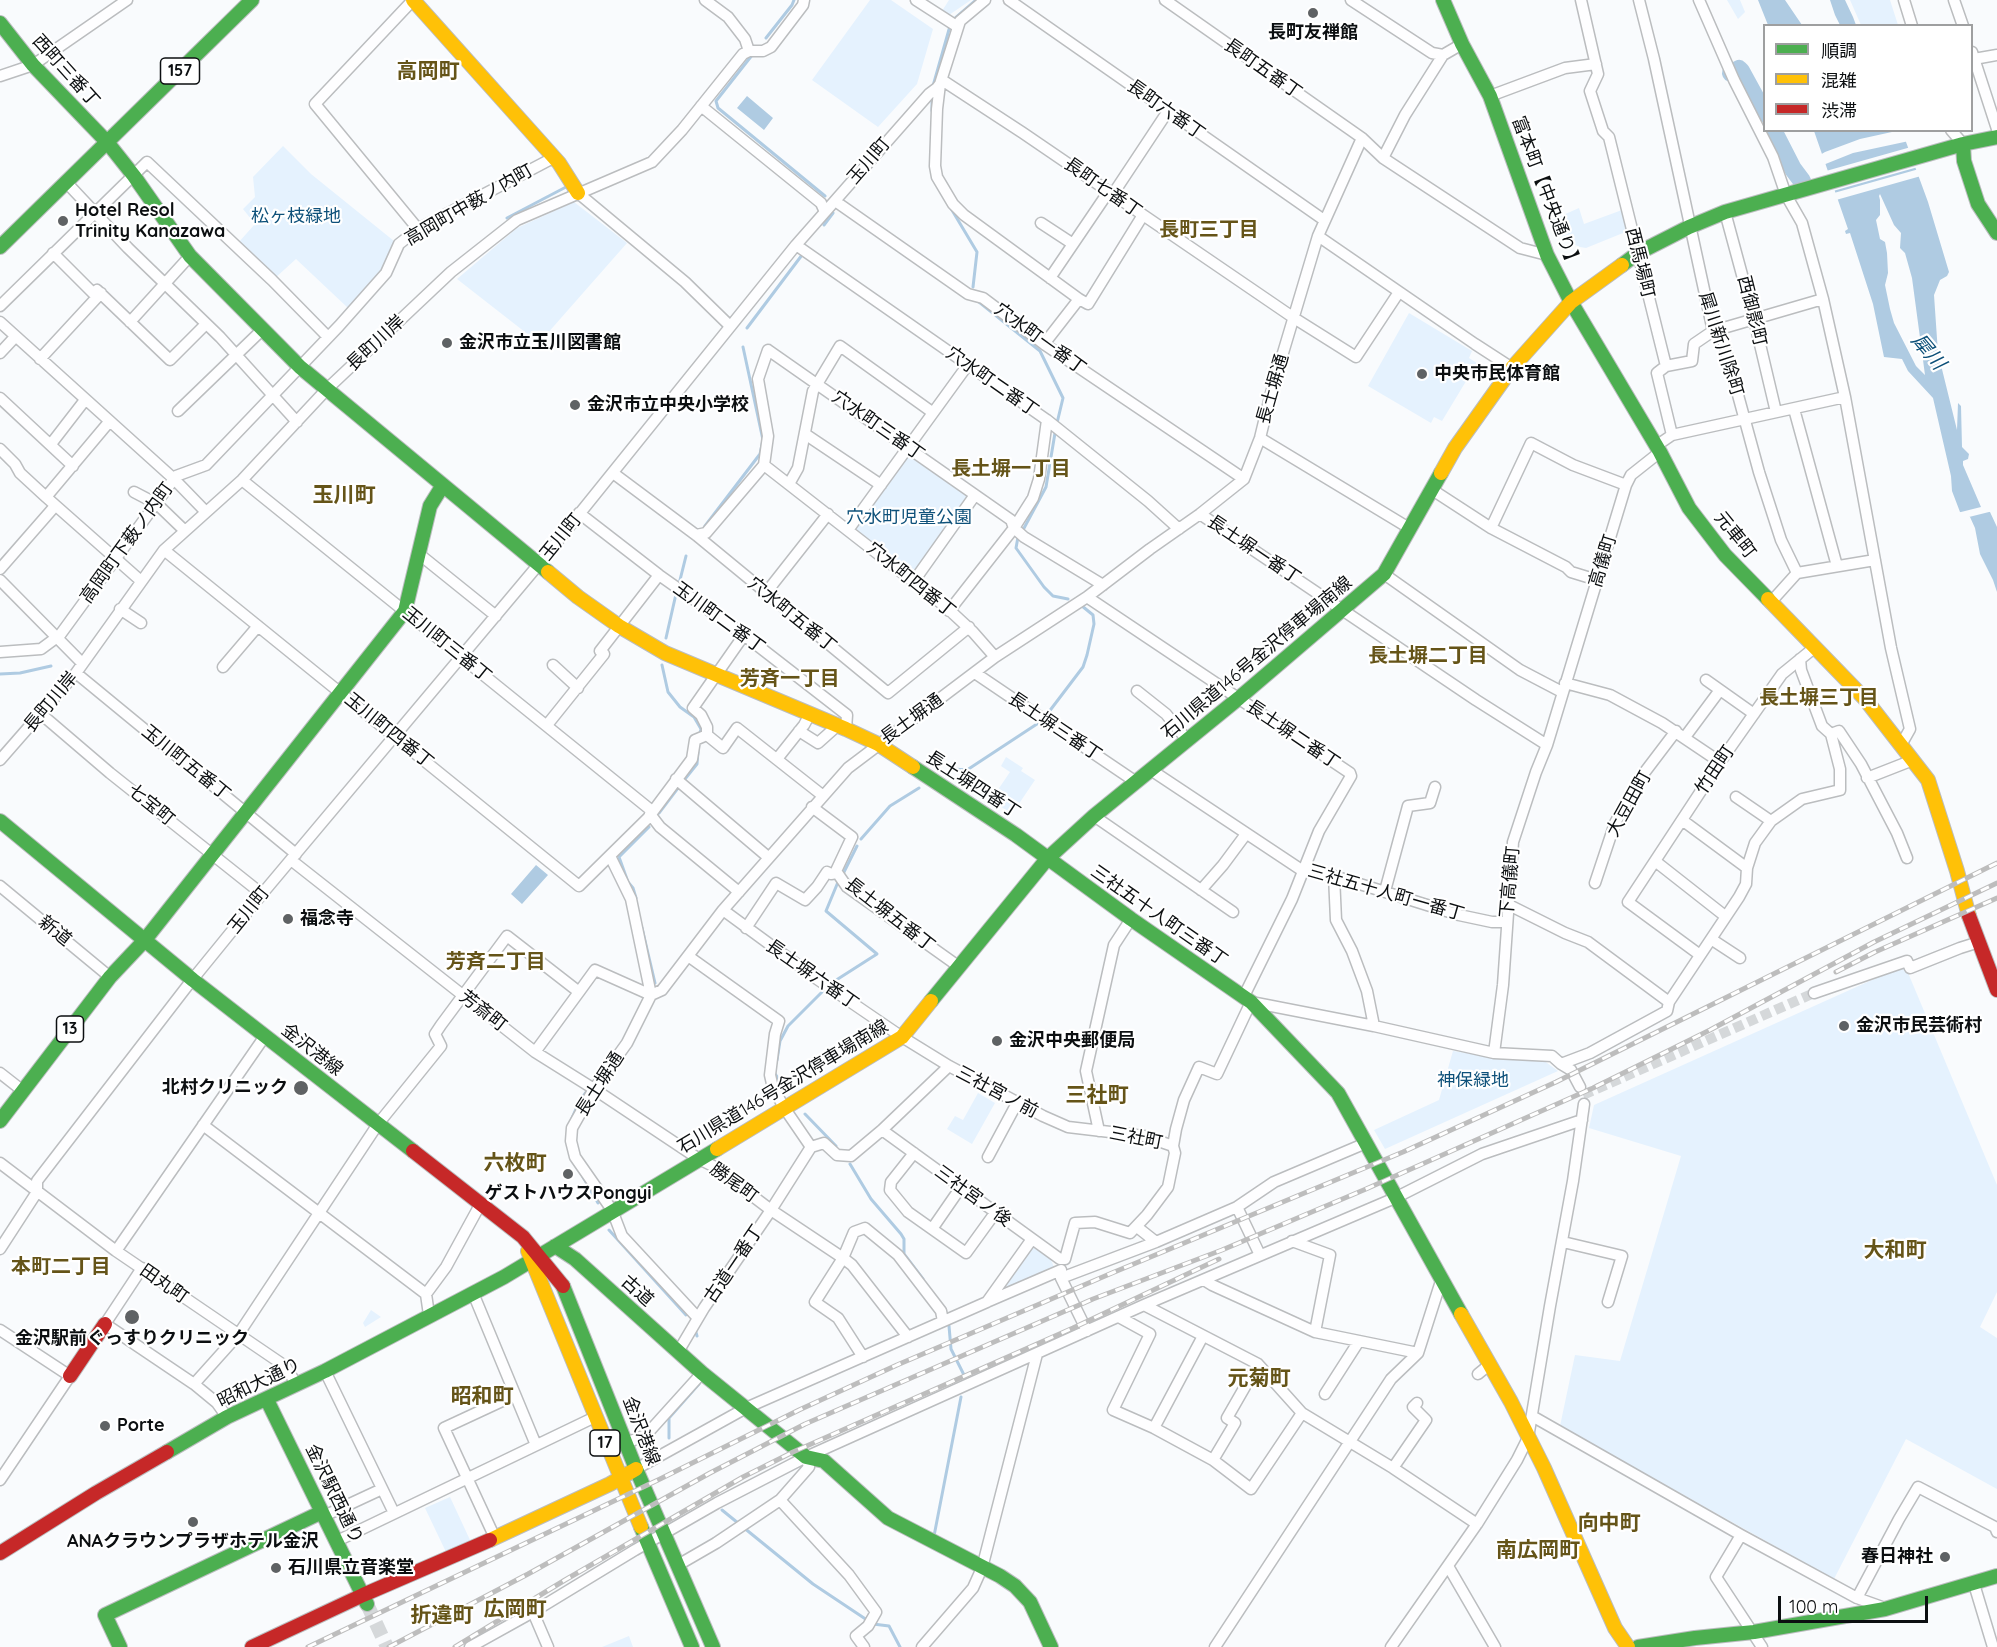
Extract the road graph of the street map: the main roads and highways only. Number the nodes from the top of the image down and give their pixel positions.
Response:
1 (252, 0) edge
2 (413, 0) edge
3 (1443, 0) edge
4 (0, 23) edge
5 (1997, 137) edge
6 (107, 142) junction
7 (1963, 144) junction
8 (578, 193) road end
9 (1992, 217) edge
10 (1997, 233) edge
11 (0, 247) edge
12 (1571, 302) junction
13 (443, 485) junction
14 (0, 821) edge
15 (1047, 860) junction
16 (144, 941) junction
17 (1997, 990) edge
18 (0, 1122) edge
19 (555, 1246) junction
20 (535, 1258) junction
21 (105, 1324) road end
22 (70, 1376) road end
23 (267, 1400) junction
24 (636, 1469) junction
25 (620, 1479) junction
26 (323, 1514) junction
27 (0, 1552) edge
28 (1997, 1576) edge
29 (365, 1600) junction
30 (1697, 1642) edge
31 (1048, 1646) edge
32 (120, 1647) edge
33 (252, 1647) edge
34 (692, 1647) edge
35 (712, 1647) edge
36 (1628, 1647) edge
37 (1638, 1647) edge

1 - 6 main road, 157
2 - 8 main road
3 - 12 main road, 富本町【中央通り】
4 - 6 main road, 西町三番丁
5 - 7 main road, 石川県道146号金沢停車場南線
6 - 11 main road, 157
6 - 13 main road, 西町三番丁
7 - 9 main road
7 - 12 main road, 石川県道146号金沢停車場南線
9 - 10 main road
12 - 15 main road, 石川県道146号金沢停車場南線
12 - 17 main road, 元車町
13 - 15 main road, 長土塀四番丁
13 - 16 main road
14 - 16 main road
15 - 19 main road, 石川県道146号金沢停車場南線
15 - 36 main road, 三社五十人町三番丁
16 - 18 main road, 13
16 - 20 main road, 金沢港線 / 17
19 - 20 main road, 石川県道146号金沢停車場南線
19 - 31 main road, 古道
20 - 23 main road, 昭和大通り
20 - 24 main road, 金沢港線 / 17
20 - 25 main road, 金沢港線 / 17
21 - 22 main road
23 - 26 main road, 金沢駅西通り
23 - 27 main road, 昭和大通り
24 - 25 main road
24 - 35 main road, 金沢港線 / 17
25 - 29 main road
25 - 34 main road, 金沢港線 / 17
26 - 29 main road, 金沢駅西通り
26 - 32 main road
28 - 30 main road
29 - 33 main road
30 - 37 main road

